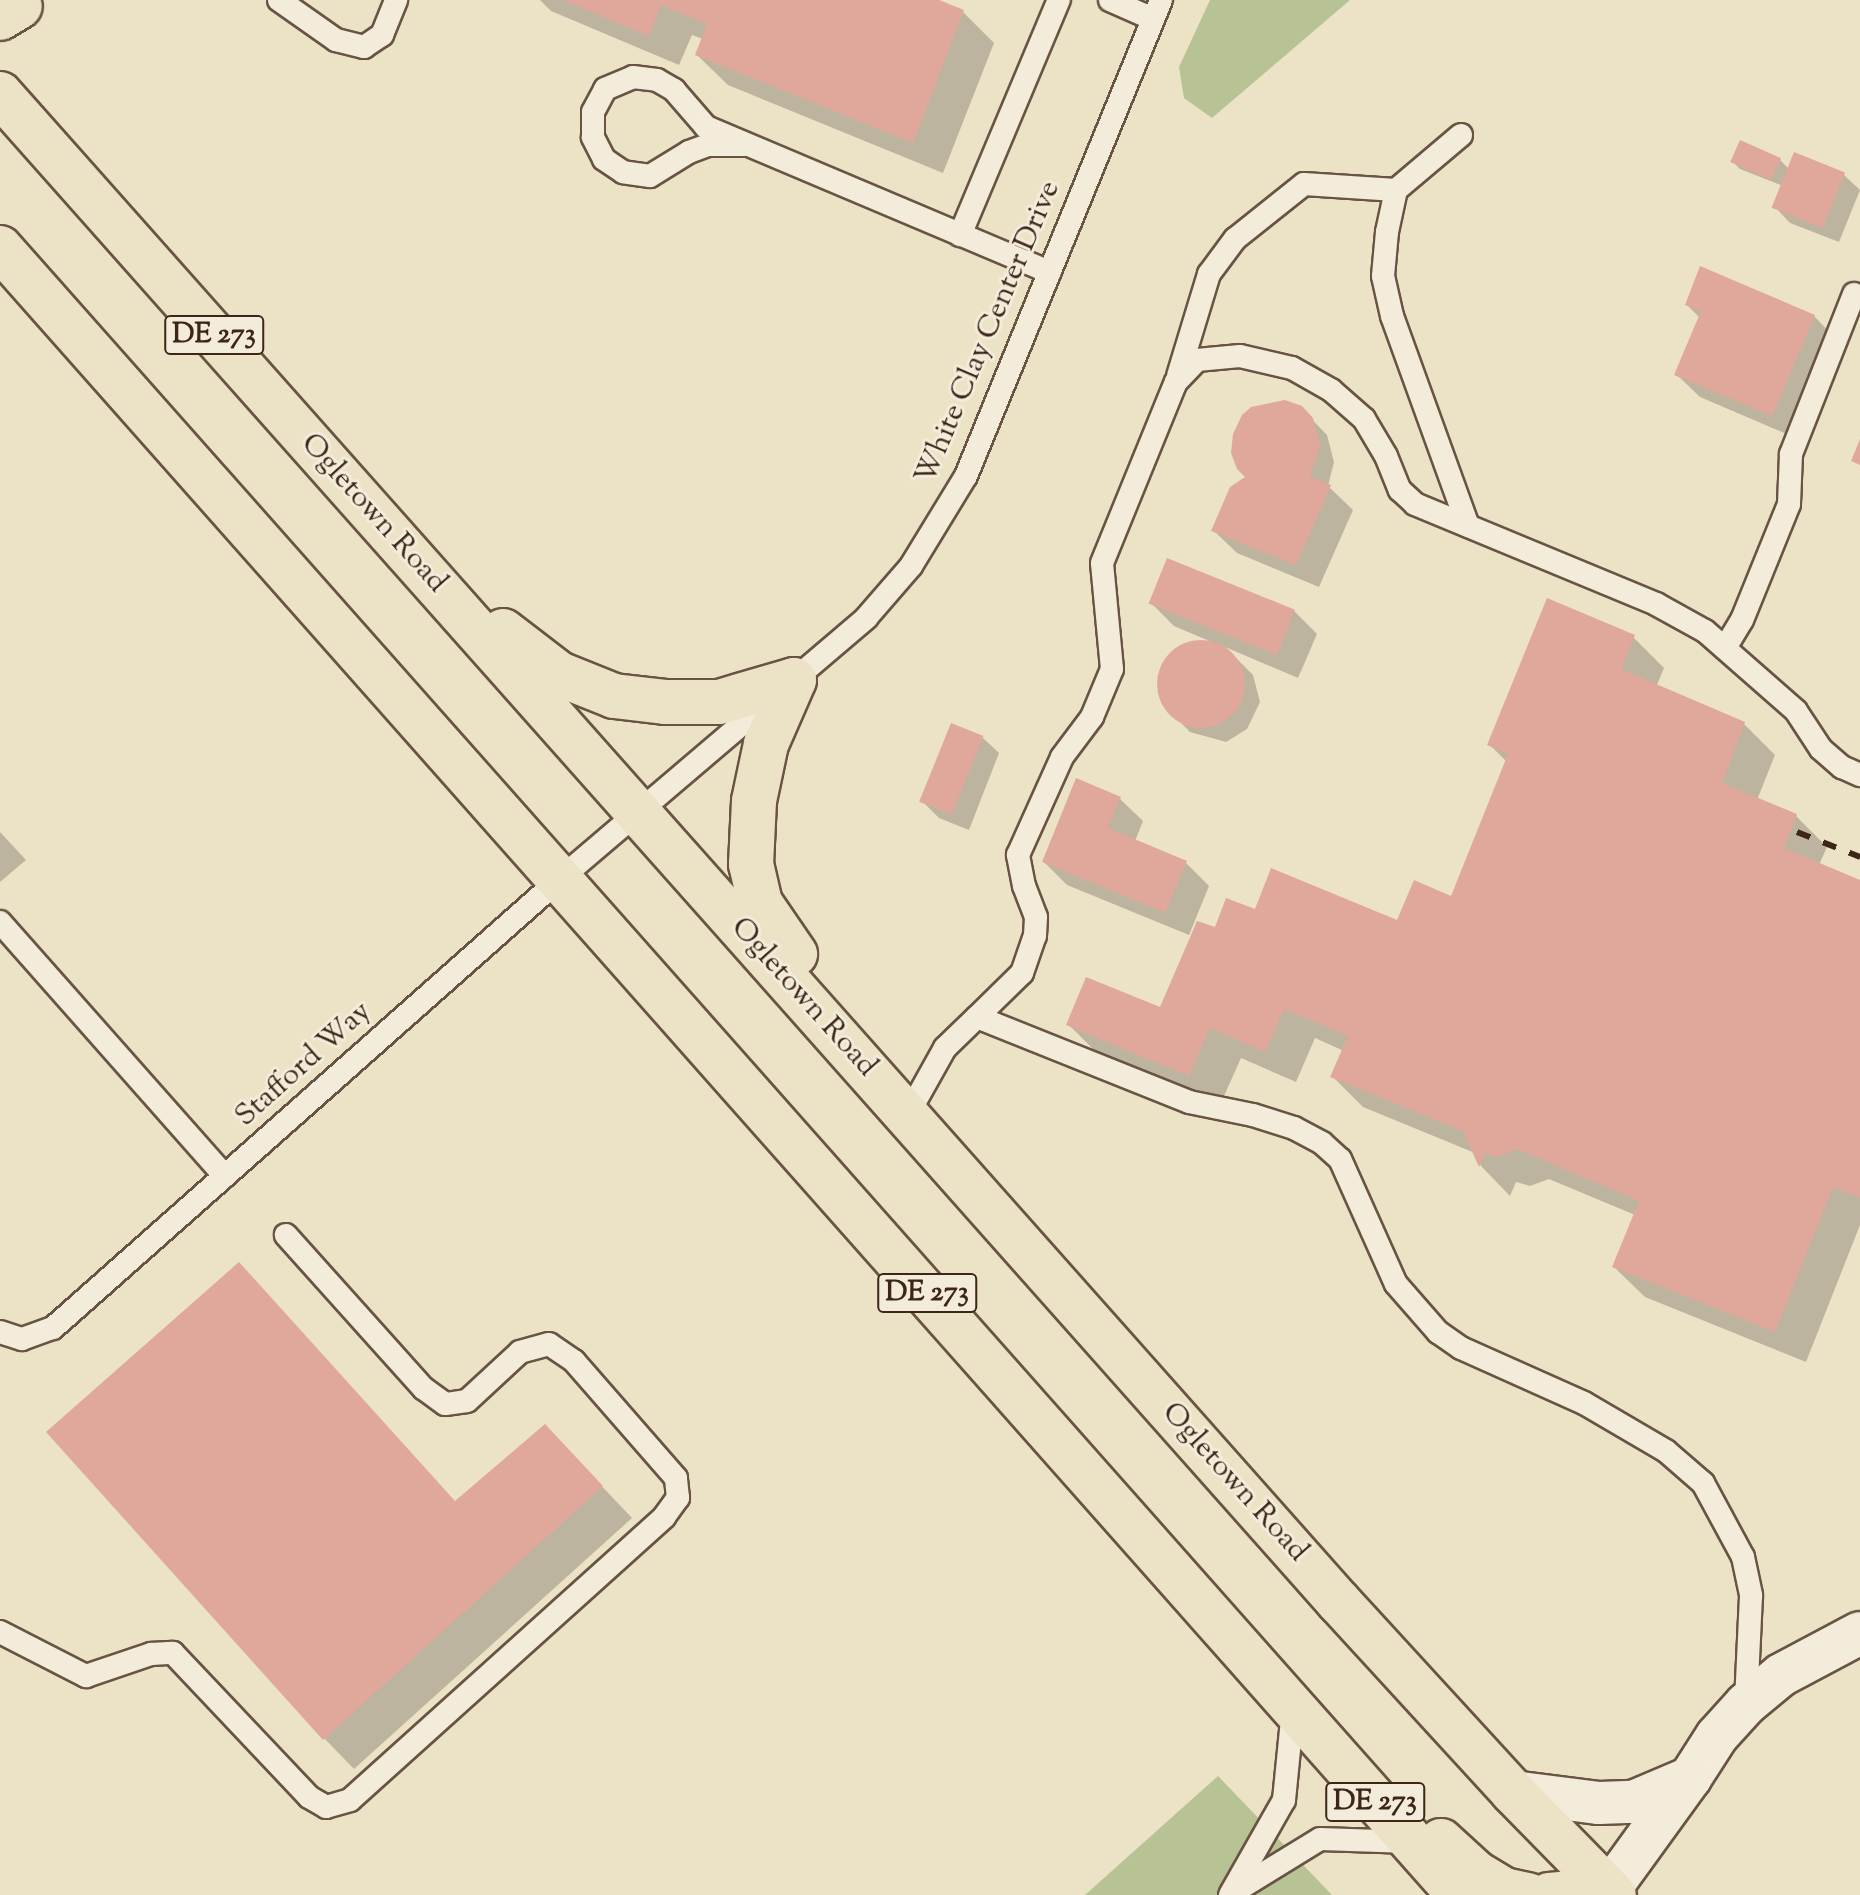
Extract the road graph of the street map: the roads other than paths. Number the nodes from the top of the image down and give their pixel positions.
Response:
1 (279, 0) edge
2 (396, 0) edge
3 (1059, 0) edge
4 (1110, 0) edge
5 (1157, 9) edge
6 (0, 94) edge
7 (1461, 135) dead end
8 (744, 145) junction
9 (1396, 190) junction
10 (960, 235) junction
11 (0, 248) edge
12 (1050, 272) junction
13 (1854, 294) dead end
14 (1176, 382) junction
15 (1468, 526) junction
16 (428, 577) junction
17 (1725, 648) junction
18 (794, 680) junction
19 (1860, 775) edge
20 (640, 814) junction
21 (561, 878) junction
22 (0, 922) edge
23 (977, 1017) junction
24 (831, 1029) junction
25 (907, 1116) junction
26 (225, 1176) junction
27 (286, 1235) dead end
28 (11, 1335) edge
29 (0, 1350) edge
30 (0, 1632) edge
31 (1860, 1633) edge
32 (1746, 1704) junction
33 (1293, 1708) junction
34 (1690, 1778) junction
35 (1513, 1792) junction
36 (1410, 1842) junction
37 (1612, 1892) edge
38 (1231, 1894) edge
39 (1443, 1895) edge
40 (1459, 1895) edge
41 (1528, 1895) edge
42 (1549, 1895) edge

1 - 2 lane
3 - 10 lane
4 - 5 lane
5 - 12 lane, White Clay Center Drive
6 - 16 main road, Ogletown Road / DE 273
7 - 9 lane
8 - 8 lane
8 - 10 lane
9 - 14 lane
9 - 15 lane
10 - 12 lane
11 - 21 main road, DE 273
12 - 18 lane, White Clay Center Drive
13 - 17 lane
14 - 15 lane
14 - 23 lane
15 - 17 lane
16 - 18 main road
16 - 20 main road, Ogletown Road / DE 273
17 - 19 lane
18 - 20 lane, White Clay Center Drive
18 - 24 main road
20 - 21 lane, Stafford Way
20 - 24 main road, Ogletown Road / DE 273
21 - 26 lane, Stafford Way
21 - 33 main road, DE 273
22 - 26 lane
23 - 25 lane
23 - 32 lane
24 - 25 main road, Ogletown Road / DE 273
25 - 35 main road, Ogletown Road / DE 273
26 - 28 lane, Stafford Way
27 - 30 lane
28 - 29 lane, Stafford Way
31 - 32 street
32 - 34 street
33 - 36 main road, DE 273
33 - 38 lane
33 - 41 main road
34 - 35 street
34 - 37 street
35 - 37 main road, Ogletown Road / DE 273
36 - 38 lane
36 - 39 main road
36 - 40 main road, DE 273
37 - 42 main road

